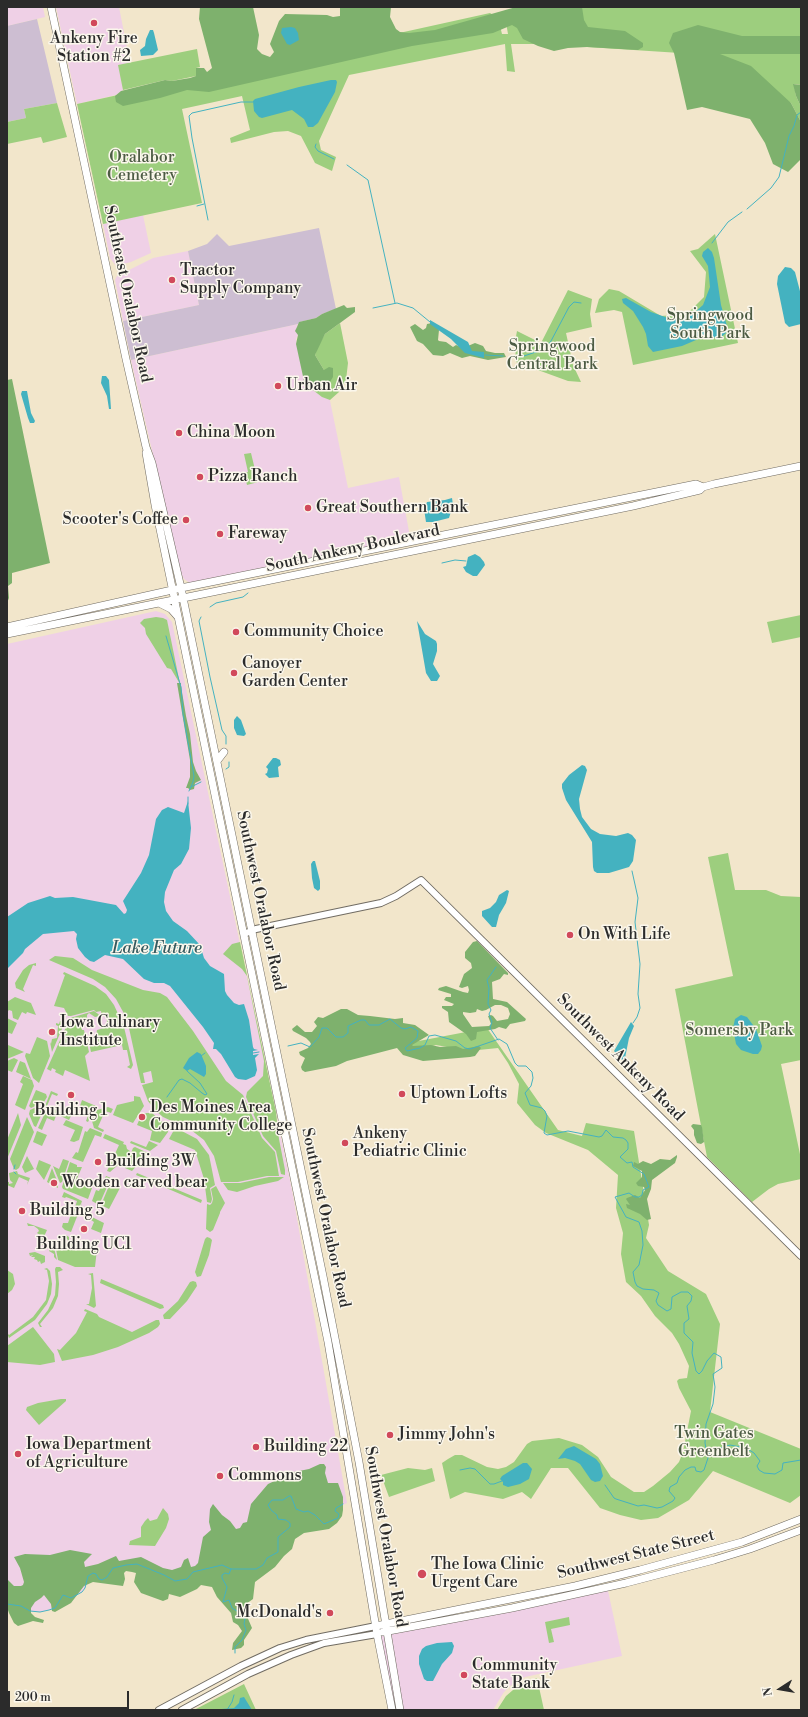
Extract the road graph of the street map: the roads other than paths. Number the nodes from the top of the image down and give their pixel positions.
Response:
1 (51, 7) edge
2 (146, 447) junction
3 (801, 466) edge
4 (169, 570) junction
5 (182, 593) junction
6 (157, 594) junction
7 (174, 595) junction
8 (159, 603) junction
9 (178, 618) junction
10 (7, 627) edge
11 (7, 634) edge
12 (252, 932) junction
13 (244, 934) junction
14 (801, 1256) edge
15 (801, 1519) edge
16 (801, 1530) edge
17 (386, 1623) junction
18 (376, 1626) junction
19 (387, 1632) junction
20 (377, 1634) junction
21 (159, 1710) edge
22 (182, 1710) edge
23 (392, 1710) edge
24 (400, 1710) edge

1 - 2 main road, Southeast Oralabor Road
2 - 4 main road, Southeast Oralabor Road
2 - 5 main road, Southeast Oralabor Road
3 - 5 main road, South Ankeny Boulevard
4 - 6 main road
4 - 7 main road, Southeast Oralabor Road
5 - 7 main road, South Ankeny Boulevard
5 - 12 main road, Southwest Oralabor Road
6 - 7 main road, South Ankeny Boulevard
6 - 10 main road, South Ankeny Boulevard
7 - 8 main road, South Ankeny Boulevard
7 - 9 main road, Southwest Oralabor Road
8 - 9 main road
8 - 11 main road, South Ankeny Boulevard
9 - 13 main road, Southwest Oralabor Road
12 - 13 street
12 - 14 street, Southwest Ankeny Road
12 - 17 main road, Southwest Oralabor Road
13 - 18 main road, Southwest Oralabor Road
15 - 17 main road, Southwest State Street
16 - 19 main road, Southwest State Street
17 - 18 main road, Southwest State Street
17 - 19 main road, Southwest Oralabor Road
18 - 20 main road, Southwest Oralabor Road
18 - 21 street, Southwest State Street
19 - 20 main road, Southwest State Street
19 - 24 main road, Southwest Oralabor Road
20 - 22 street, Southwest State Street
20 - 23 main road, Southwest Oralabor Road

